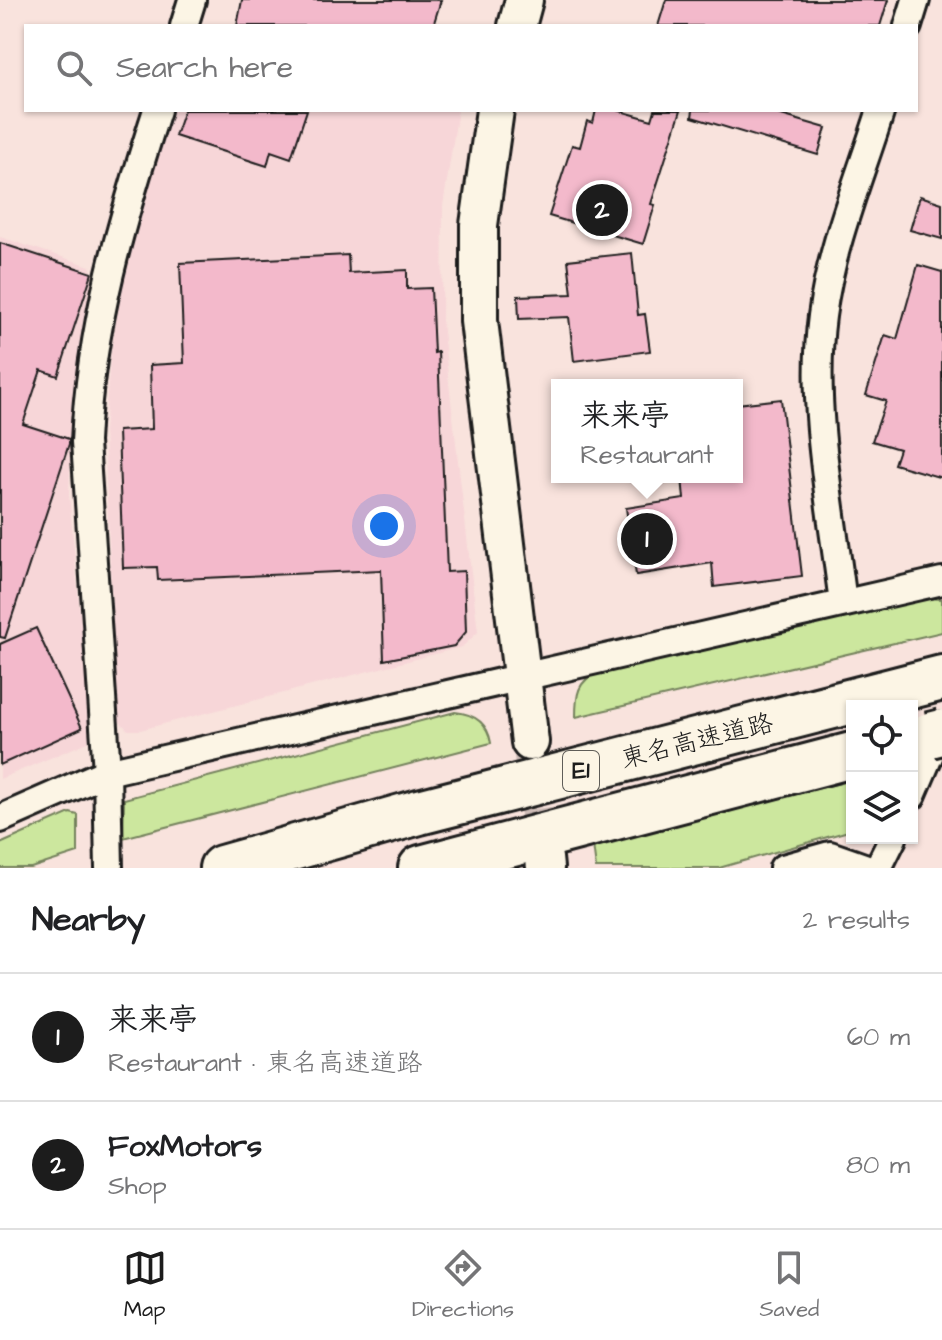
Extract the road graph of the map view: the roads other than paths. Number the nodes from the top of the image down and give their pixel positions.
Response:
1 (192, 0) edge
2 (524, 0) edge
3 (916, 0) edge
4 (185, 24) edge
5 (518, 24) edge
6 (909, 24) edge
7 (156, 112) edge
8 (495, 112) edge
9 (880, 112) edge
10 (942, 581) edge
11 (843, 603) junction
12 (522, 677) junction
13 (942, 678) edge
14 (931, 733) edge
15 (530, 742) tunnel mouth
16 (846, 757) edge
17 (107, 772) junction
18 (918, 776) edge
19 (0, 819) edge
20 (890, 844) edge
21 (109, 868) edge
22 (222, 868) edge
23 (421, 868) edge
24 (783, 868) edge
25 (867, 868) edge
26 (878, 868) edge

1 - 4 street
2 - 5 street
3 - 6 street
7 - 17 street
8 - 12 street
9 - 11 street
10 - 11 street
11 - 12 street
12 - 15 street
12 - 17 street
13 - 22 highway, 東名高速道路 / E1
14 - 18 street
16 - 23 highway, 東名高速道路 / E1
17 - 19 street
17 - 21 street
20 - 26 street
24 - 25 street

